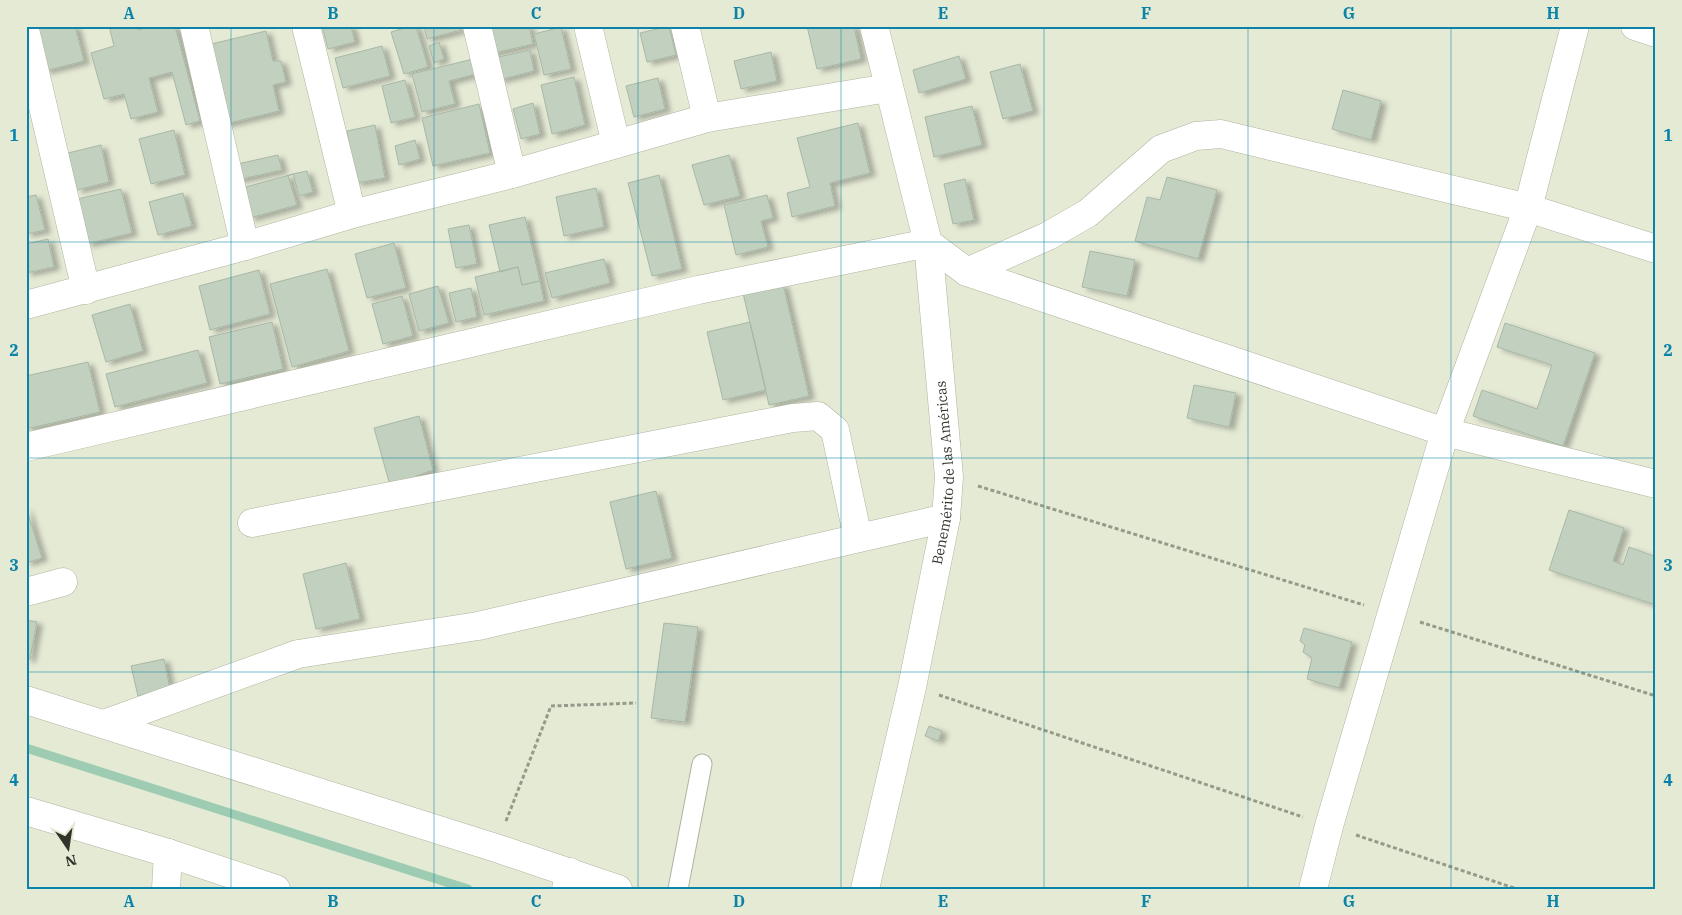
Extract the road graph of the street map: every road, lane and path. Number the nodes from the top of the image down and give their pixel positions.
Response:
1 (194, 26) edge
2 (306, 26) edge
3 (476, 26) edge
4 (588, 26) edge
5 (685, 26) edge
6 (874, 26) edge
7 (1576, 26) edge
8 (1635, 26) edge
9 (1656, 33) edge
10 (26, 34) edge
11 (888, 88) junction
12 (707, 118) junction
13 (616, 144) junction
14 (512, 174) junction
15 (1528, 208) junction
16 (352, 214) junction
17 (928, 243) junction
18 (245, 246) junction
19 (1656, 249) edge
20 (967, 272) junction
21 (86, 290) junction
22 (26, 305) edge
23 (1445, 432) junction
24 (26, 447) edge
25 (949, 477) junction
26 (1656, 484) edge
27 (946, 518) junction
28 (252, 523) dead end
29 (858, 538) junction
30 (63, 582) dead end
31 (26, 592) edge
32 (1392, 614) junction
33 (912, 686) junction
34 (1656, 696) edge
35 (26, 700) edge
36 (636, 703) dead end
37 (104, 724) junction
38 (702, 764) dead end
39 (26, 811) edge
40 (1328, 826) junction
41 (496, 848) junction
42 (168, 853) junction
43 (568, 880) edge
44 (166, 889) edge
45 (276, 889) edge
46 (618, 889) edge
47 (678, 889) edge
48 (865, 889) edge
49 (1313, 889) edge
50 (1516, 889) edge

1 - 18 street
2 - 16 street
3 - 14 street
4 - 13 street
5 - 12 street
6 - 11 street, Benemérito de las Américas
7 - 15 street
8 - 9 street
10 - 21 street
11 - 12 street
11 - 17 street, Benemérito de las Américas
12 - 13 street
13 - 14 street
14 - 16 street
15 - 19 street
15 - 20 street
15 - 23 street
16 - 18 street
17 - 20 street
17 - 24 street
17 - 25 street, Benemérito de las Américas
18 - 21 street
20 - 23 street
21 - 22 street
23 - 26 street
23 - 32 street
25 - 27 street, Benemérito de las Américas
25 - 32 path
27 - 29 street
27 - 33 street, Benemérito de las Américas
28 - 29 street
29 - 37 street
30 - 31 street
32 - 34 path
32 - 40 street
33 - 40 path
33 - 48 street, Benemérito de las Américas
35 - 37 street
36 - 41 path
37 - 41 street
38 - 47 lane
39 - 42 street
40 - 49 street
40 - 50 path
41 - 43 street
42 - 44 street
42 - 45 street
43 - 46 street

